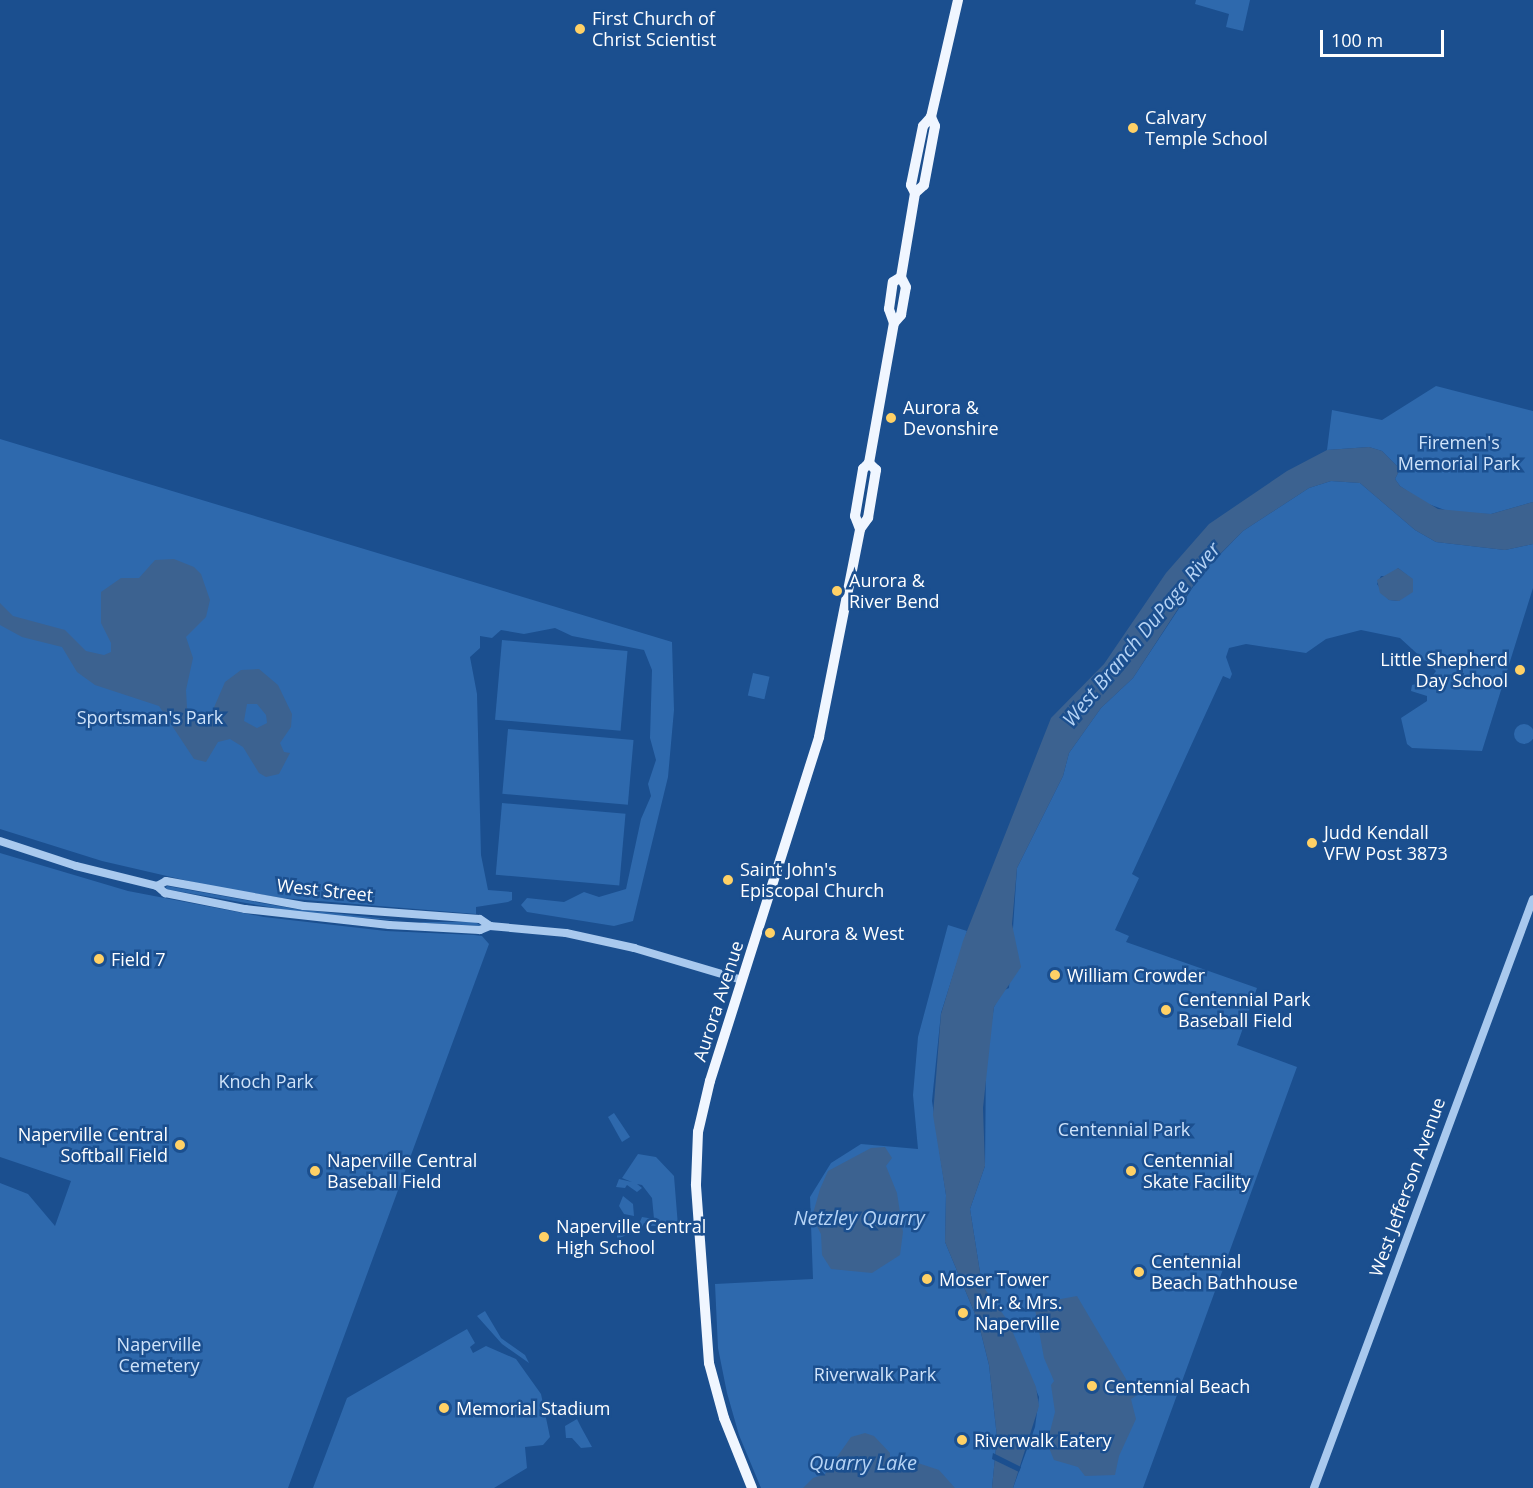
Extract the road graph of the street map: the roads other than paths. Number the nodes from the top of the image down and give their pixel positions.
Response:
1 (958, 0) edge
2 (0, 841) edge
3 (1533, 899) edge
4 (742, 980) junction
5 (752, 1488) edge
6 (1314, 1488) edge

1 - 4 main road, Aurora Avenue
2 - 4 street, West Street
3 - 6 street, West Jefferson Avenue
4 - 5 main road, Aurora Avenue

